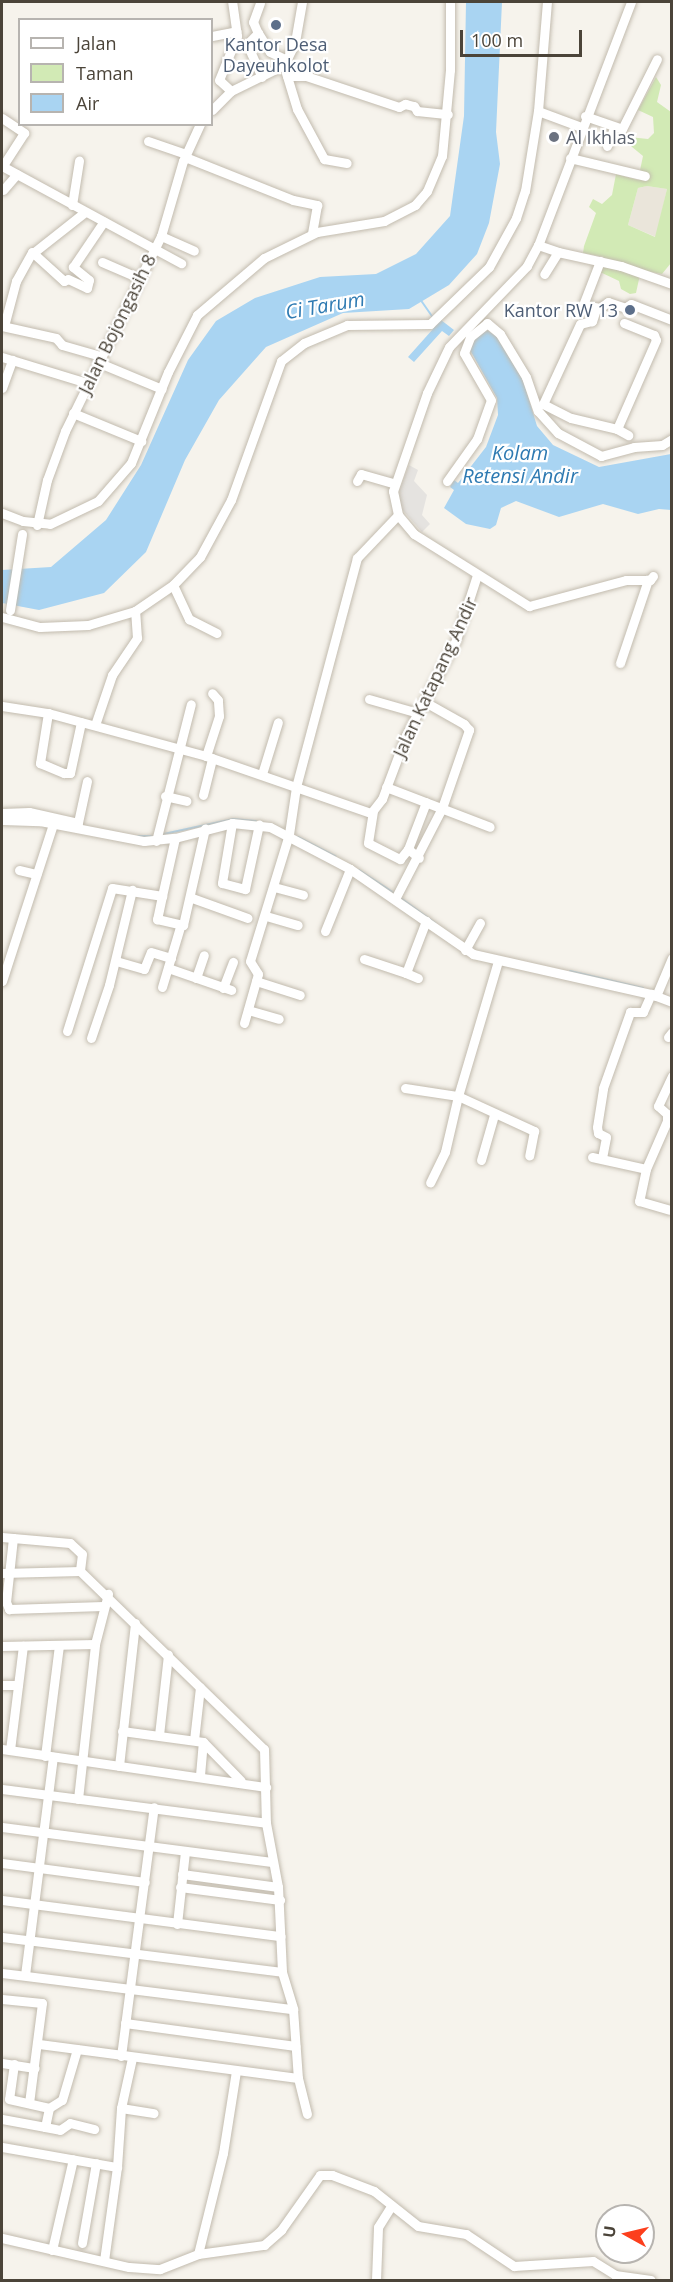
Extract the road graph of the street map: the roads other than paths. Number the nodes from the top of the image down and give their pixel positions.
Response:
1 (232, 2) edge
2 (302, 2) edge
3 (450, 2) edge
4 (547, 2) edge
5 (631, 2) edge
6 (260, 3) edge
7 (236, 21) junction
8 (253, 22) junction
9 (237, 32) junction
10 (258, 33) junction
11 (213, 36) edge
12 (657, 59) dead end
13 (286, 62) junction
14 (287, 76) junction
15 (262, 77) junction
16 (231, 91) junction
17 (215, 99) edge
18 (538, 111) junction
19 (448, 114) junction
20 (585, 116) junction
21 (2, 118) edge
22 (199, 126) edge
23 (581, 128) junction
24 (614, 128) junction
25 (148, 141) dead end
26 (607, 146) dead end
27 (185, 156) junction
28 (570, 158) junction
29 (79, 161) dead end
30 (347, 163) dead end
31 (2, 167) edge
32 (17, 174) junction
33 (645, 176) dead end
34 (3, 190) dead end
35 (72, 205) junction
36 (85, 212) junction
37 (104, 221) junction
38 (312, 234) junction
39 (160, 236) junction
40 (538, 246) junction
41 (153, 249) junction
42 (194, 251) dead end
43 (558, 252) junction
44 (33, 253) junction
45 (600, 261) junction
46 (102, 262) dead end
47 (181, 262) dead end
48 (544, 274) dead end
49 (139, 278) junction
50 (672, 284) edge
51 (596, 309) junction
52 (672, 320) edge
53 (624, 323) dead end
54 (3, 326) edge
55 (2, 357) edge
56 (99, 359) junction
57 (12, 360) junction
58 (87, 383) junction
59 (2, 388) edge
60 (162, 389) junction
61 (73, 413) junction
62 (617, 429) junction
63 (628, 435) dead end
64 (672, 439) edge
65 (141, 441) junction
66 (357, 481) dead end
67 (447, 481) dead end
68 (395, 484) junction
69 (6, 515) edge
70 (398, 515) junction
71 (39, 525) junction
72 (22, 534) junction
73 (477, 575) junction
74 (173, 585) junction
75 (6, 610) edge
76 (135, 611) junction
77 (2, 617) edge
78 (24, 623) junction
79 (217, 633) dead end
80 (620, 663) dead end
81 (212, 693) dead end
82 (369, 699) dead end
83 (425, 702) junction
84 (191, 704) dead end
85 (2, 706) edge
86 (48, 713) junction
87 (418, 713) junction
88 (81, 722) junction
89 (278, 722) dead end
90 (95, 725) junction
91 (177, 750) junction
92 (209, 757) junction
93 (262, 774) junction
94 (87, 781) dead end
95 (297, 787) junction
96 (386, 787) junction
97 (203, 795) dead end
98 (165, 796) junction
99 (186, 801) dead end
100 (426, 802) junction
101 (442, 808) junction
102 (373, 811) junction
103 (2, 813) edge
104 (2, 820) edge
105 (232, 823) junction
106 (53, 824) junction
107 (259, 824) junction
108 (78, 826) junction
109 (490, 827) dead end
110 (205, 828) junction
111 (290, 833) junction
112 (157, 838) junction
113 (175, 838) junction
114 (408, 849) junction
115 (419, 858) junction
116 (350, 869) junction
117 (19, 870) dead end
118 (37, 874) junction
119 (274, 887) junction
120 (132, 890) junction
121 (303, 895) dead end
122 (162, 896) junction
123 (396, 896) junction
124 (192, 898) junction
125 (266, 916) junction
126 (248, 918) dead end
127 (426, 921) junction
128 (480, 923) dead end
129 (297, 925) dead end
130 (180, 927) junction
131 (326, 931) dead end
132 (466, 948) junction
133 (204, 955) dead end
134 (171, 958) junction
135 (672, 958) edge
136 (364, 959) dead end
137 (116, 961) junction
138 (498, 961) junction
139 (233, 962) dead end
140 (168, 968) junction
141 (406, 973) junction
142 (196, 978) junction
143 (418, 978) dead end
144 (2, 981) edge
145 (256, 981) junction
146 (162, 987) dead end
147 (655, 993) junction
148 (300, 995) dead end
149 (672, 1002) edge
150 (248, 1010) junction
151 (279, 1019) dead end
152 (244, 1023) dead end
153 (67, 1032) dead end
154 (91, 1038) dead end
155 (672, 1076) edge
156 (405, 1088) dead end
157 (458, 1096) junction
158 (494, 1115) junction
159 (668, 1128) edge
160 (529, 1156) dead end
161 (592, 1157) dead end
162 (602, 1158) junction
163 (481, 1160) dead end
164 (646, 1169) junction
165 (430, 1184) dead end
166 (670, 1210) edge
167 (2, 1537) edge
168 (13, 1538) junction
169 (80, 1570) junction
170 (6, 1573) edge
171 (108, 1594) junction
172 (103, 1606) junction
173 (135, 1623) junction
174 (95, 1644) junction
175 (59, 1645) junction
176 (2, 1646) edge
177 (23, 1646) junction
178 (168, 1654) junction
179 (2, 1685) edge
180 (18, 1685) junction
181 (201, 1687) junction
182 (122, 1731) junction
183 (159, 1735) junction
184 (198, 1741) junction
185 (6, 1749) edge
186 (49, 1756) junction
187 (82, 1762) junction
188 (119, 1766) junction
189 (200, 1774) junction
190 (242, 1782) junction
191 (266, 1787) junction
192 (2, 1788) edge
193 (47, 1796) junction
194 (78, 1799) junction
195 (154, 1807) junction
196 (266, 1823) junction
197 (2, 1827) edge
198 (43, 1832) junction
199 (148, 1846) junction
200 (185, 1852) junction
201 (270, 1862) junction
202 (2, 1863) edge
203 (38, 1868) junction
204 (182, 1874) junction
205 (145, 1882) junction
206 (180, 1887) junction
207 (279, 1887) junction
208 (2, 1900) edge
209 (280, 1900) junction
210 (34, 1905) junction
211 (140, 1919) junction
212 (177, 1924) junction
213 (281, 1936) junction
214 (2, 1937) edge
215 (28, 1941) junction
216 (135, 1954) junction
217 (282, 1972) junction
218 (2, 1973) edge
219 (25, 1975) junction
220 (129, 1988) junction
221 (2, 1999) edge
222 (293, 2009) junction
223 (125, 2023) junction
224 (39, 2044) junction
225 (295, 2046) junction
226 (76, 2049) junction
227 (121, 2056) junction
228 (132, 2058) junction
229 (2, 2063) edge
230 (14, 2064) junction
231 (35, 2068) junction
232 (236, 2071) junction
233 (298, 2078) junction
234 (29, 2103) junction
235 (49, 2108) junction
236 (121, 2108) junction
237 (154, 2113) dead end
238 (307, 2114) dead end
239 (2, 2119) edge
240 (45, 2127) junction
241 (94, 2128) dead end
242 (2, 2147) edge
243 (73, 2159) junction
244 (96, 2163) junction
245 (117, 2166) junction
246 (388, 2211) junction
247 (2, 2238) edge
248 (81, 2243) dead end
249 (52, 2250) junction
250 (198, 2254) junction
251 (104, 2261) junction
252 (160, 2270) junction
253 (160, 2280) edge
254 (376, 2280) edge
255 (651, 2280) edge

1 - 7 street
2 - 13 street
3 - 19 street
4 - 18 street
5 - 20 street
6 - 8 street
7 - 8 street
7 - 9 street
8 - 10 street
9 - 11 street
9 - 16 street
10 - 13 street
10 - 15 street
12 - 24 street
13 - 14 street
13 - 15 street
14 - 19 street
14 - 30 street
15 - 16 street
16 - 17 street
18 - 23 street
18 - 74 street
19 - 38 street
20 - 23 street
20 - 24 street
21 - 31 street
22 - 27 street, Jalan Bojongasih 8
23 - 28 street
24 - 26 street
25 - 27 street
27 - 38 street
27 - 39 street, Jalan Bojongasih 8
28 - 33 street
28 - 40 street
29 - 35 street
31 - 32 street
32 - 34 street
32 - 35 street
35 - 36 street
36 - 37 street
36 - 44 street
37 - 41 street
37 - 44 street
38 - 60 street
39 - 41 street, Jalan Bojongasih 8
39 - 42 street
40 - 43 street
40 - 68 street
41 - 47 street
41 - 49 street, Jalan Bojongasih 8
43 - 45 street
43 - 48 street
44 - 54 street
45 - 50 street
45 - 51 street
46 - 49 street
49 - 56 street, Jalan Bojongasih 8
51 - 52 street
51 - 62 street
53 - 62 street
54 - 56 street
55 - 57 street
56 - 58 street, Jalan Bojongasih 8
56 - 60 street
57 - 58 street
57 - 59 street
58 - 61 street, Jalan Bojongasih 8
60 - 65 street
61 - 65 street
61 - 71 street, Jalan Bojongasih 8
62 - 63 street
64 - 67 street
65 - 71 street
66 - 68 street
68 - 70 street
69 - 71 street
69 - 72 street
70 - 73 street, Jalan Katapang Andir
70 - 95 street
71 - 72 street
72 - 75 street
73 - 80 street
73 - 83 street, Jalan Katapang Andir
74 - 76 street
74 - 79 street
75 - 78 street
76 - 78 street
76 - 90 street
77 - 78 street
81 - 92 street
82 - 87 street
83 - 87 street, Jalan Katapang Andir
83 - 101 street
84 - 91 street
85 - 86 street
86 - 88 street
86 - 88 street
87 - 96 street, Jalan Katapang Andir
88 - 90 street
89 - 93 street
90 - 91 street
91 - 92 street
91 - 98 street
92 - 93 street
92 - 97 street
93 - 95 street
94 - 108 street
95 - 102 street
95 - 111 street
96 - 100 street
96 - 102 street, Jalan Katapang Andir
98 - 99 street
98 - 112 street
100 - 101 street
100 - 114 street
101 - 109 street
101 - 115 street
102 - 114 street, Jalan Katapang Andir
103 - 108 street
104 - 106 street
105 - 107 street
105 - 107 street
105 - 110 street
106 - 108 street
106 - 118 street
107 - 111 street
108 - 112 street
110 - 113 street
110 - 124 street
111 - 116 street
111 - 119 street
112 - 113 street
113 - 122 street
114 - 115 street
115 - 123 street
116 - 123 street
116 - 131 street
117 - 118 street
118 - 144 street
119 - 121 street
119 - 125 street
120 - 122 street
120 - 137 street
120 - 153 street
122 - 130 street
123 - 127 street
124 - 126 street
124 - 130 street
125 - 129 street
125 - 145 street
127 - 132 street
127 - 141 street
128 - 132 street
130 - 134 street
132 - 138 street
133 - 142 street
134 - 137 street
134 - 140 street
135 - 147 street
136 - 141 street
137 - 154 street
138 - 147 street
138 - 157 street
139 - 142 street
140 - 142 street
140 - 146 street
141 - 143 street
145 - 148 street
145 - 150 street
147 - 149 street
147 - 162 street
150 - 151 street
150 - 152 street
155 - 159 street
156 - 157 street
157 - 158 street
157 - 165 street
158 - 160 street
158 - 163 street
159 - 164 street
161 - 162 street
162 - 164 street
164 - 166 street
167 - 168 street
168 - 169 street
168 - 170 street
169 - 170 street
169 - 171 street
170 - 172 street
171 - 172 street
171 - 173 street
172 - 174 street
173 - 178 street
173 - 182 street
174 - 175 street
174 - 187 street
175 - 177 street
175 - 186 street
176 - 177 street
177 - 180 street
178 - 181 street
178 - 183 street
179 - 180 street
180 - 185 street
181 - 184 street
181 - 191 street
182 - 183 street
182 - 188 street
183 - 184 street
184 - 189 street
184 - 190 street
185 - 186 street
186 - 187 street
186 - 193 street
187 - 188 street
187 - 194 street
188 - 189 street
189 - 190 street
190 - 191 street
191 - 196 street
192 - 193 street
193 - 194 street
193 - 198 street
194 - 195 street
195 - 196 street
195 - 199 street
196 - 201 street
197 - 198 street
198 - 199 street
198 - 203 street
199 - 200 street
199 - 205 street
200 - 201 street
200 - 204 street
201 - 207 street
202 - 203 street
203 - 205 street
203 - 210 street
204 - 206 street
204 - 207 street
205 - 211 street
206 - 209 street
206 - 212 street
207 - 209 street
208 - 210 street
209 - 213 street
210 - 211 street
210 - 215 street
211 - 212 street
211 - 216 street
212 - 213 street
213 - 217 street
214 - 215 street
215 - 216 street
215 - 219 street
216 - 217 street
216 - 220 street
217 - 222 street
218 - 219 street
219 - 220 street
220 - 222 street
220 - 223 street
221 - 224 street
222 - 225 street
223 - 225 street
223 - 227 street
224 - 226 street
224 - 231 street
225 - 233 street
226 - 227 street
226 - 235 street
227 - 228 street
228 - 232 street
228 - 236 street
229 - 230 street
230 - 231 street
230 - 234 street
231 - 234 street
232 - 233 street
232 - 250 street
233 - 238 street
234 - 235 street
235 - 240 street
236 - 237 street
236 - 245 street
239 - 240 street
240 - 241 street
242 - 243 street
243 - 244 street
243 - 249 street
244 - 245 street
244 - 248 street
245 - 251 street
246 - 250 street
246 - 254 street
246 - 255 street
247 - 249 street
249 - 251 street
250 - 252 street
251 - 252 street
252 - 253 street

